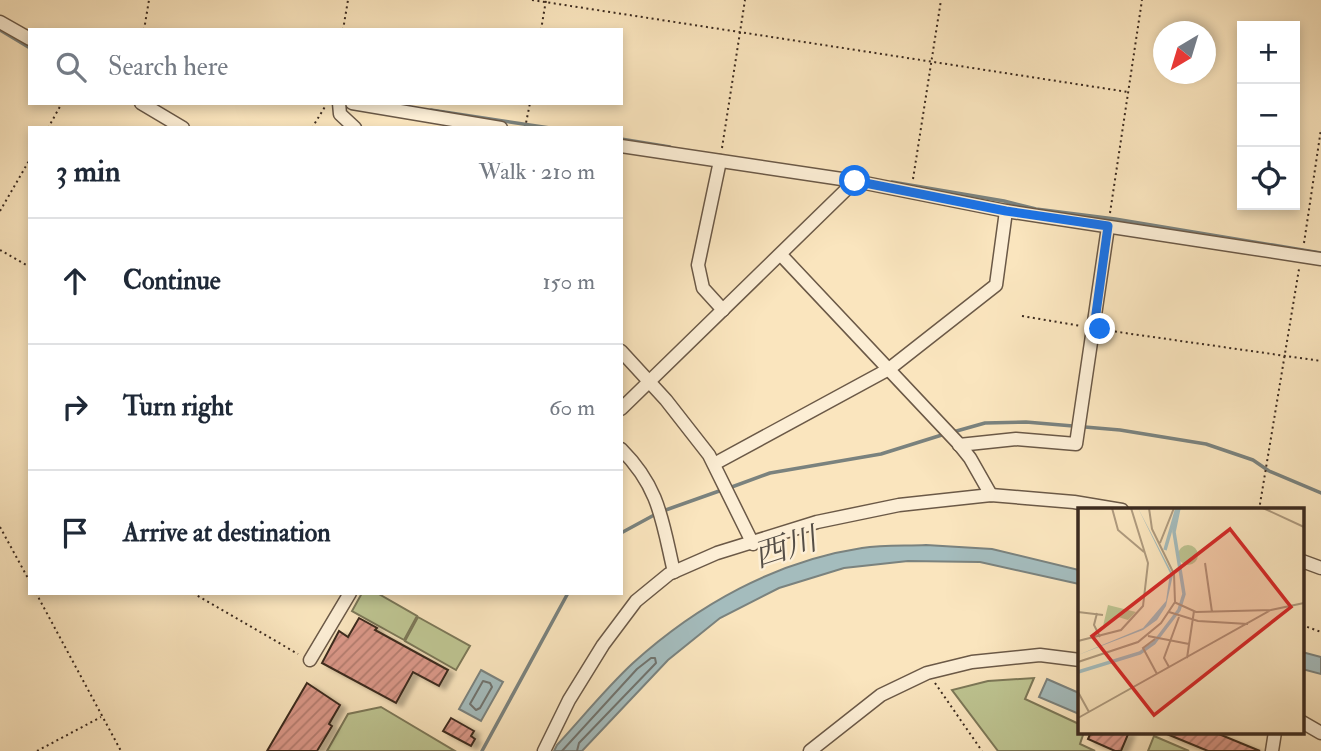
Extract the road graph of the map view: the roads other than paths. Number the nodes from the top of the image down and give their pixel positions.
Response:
1 (0, 22) edge
2 (28, 37) edge
3 (144, 105) edge
4 (339, 105) edge
5 (364, 105) edge
6 (180, 126) edge
7 (353, 126) edge
8 (489, 126) edge
9 (623, 146) edge
10 (720, 161) junction
11 (855, 181) junction
12 (1006, 211) junction
13 (1108, 226) junction
14 (781, 254) junction
15 (1321, 259) edge
16 (723, 310) junction
17 (623, 353) edge
18 (889, 369) junction
19 (649, 382) junction
20 (623, 407) edge
21 (959, 445) junction
22 (623, 451) edge
23 (713, 464) junction
24 (991, 495) junction
25 (1115, 508) edge
26 (753, 544) junction
27 (1304, 562) edge
28 (1321, 568) edge
29 (674, 572) junction
30 (349, 595) edge
31 (310, 660) road end
32 (1078, 660) edge
33 (1304, 723) edge
34 (1321, 733) edge
35 (544, 751) edge
36 (810, 751) edge

1 - 2 street
3 - 6 street
4 - 7 street
5 - 8 street
9 - 10 street
10 - 11 street
10 - 16 street
11 - 12 street
11 - 14 street
12 - 13 street
12 - 18 street
13 - 15 street
13 - 21 street
14 - 16 street
14 - 18 street
16 - 19 street
17 - 19 street
18 - 21 street
18 - 23 street
19 - 20 street
19 - 23 street
21 - 24 street
22 - 29 street
23 - 26 street
24 - 25 street
24 - 26 street
26 - 29 street
27 - 28 street
29 - 35 street
30 - 31 street
32 - 36 street
33 - 34 street

